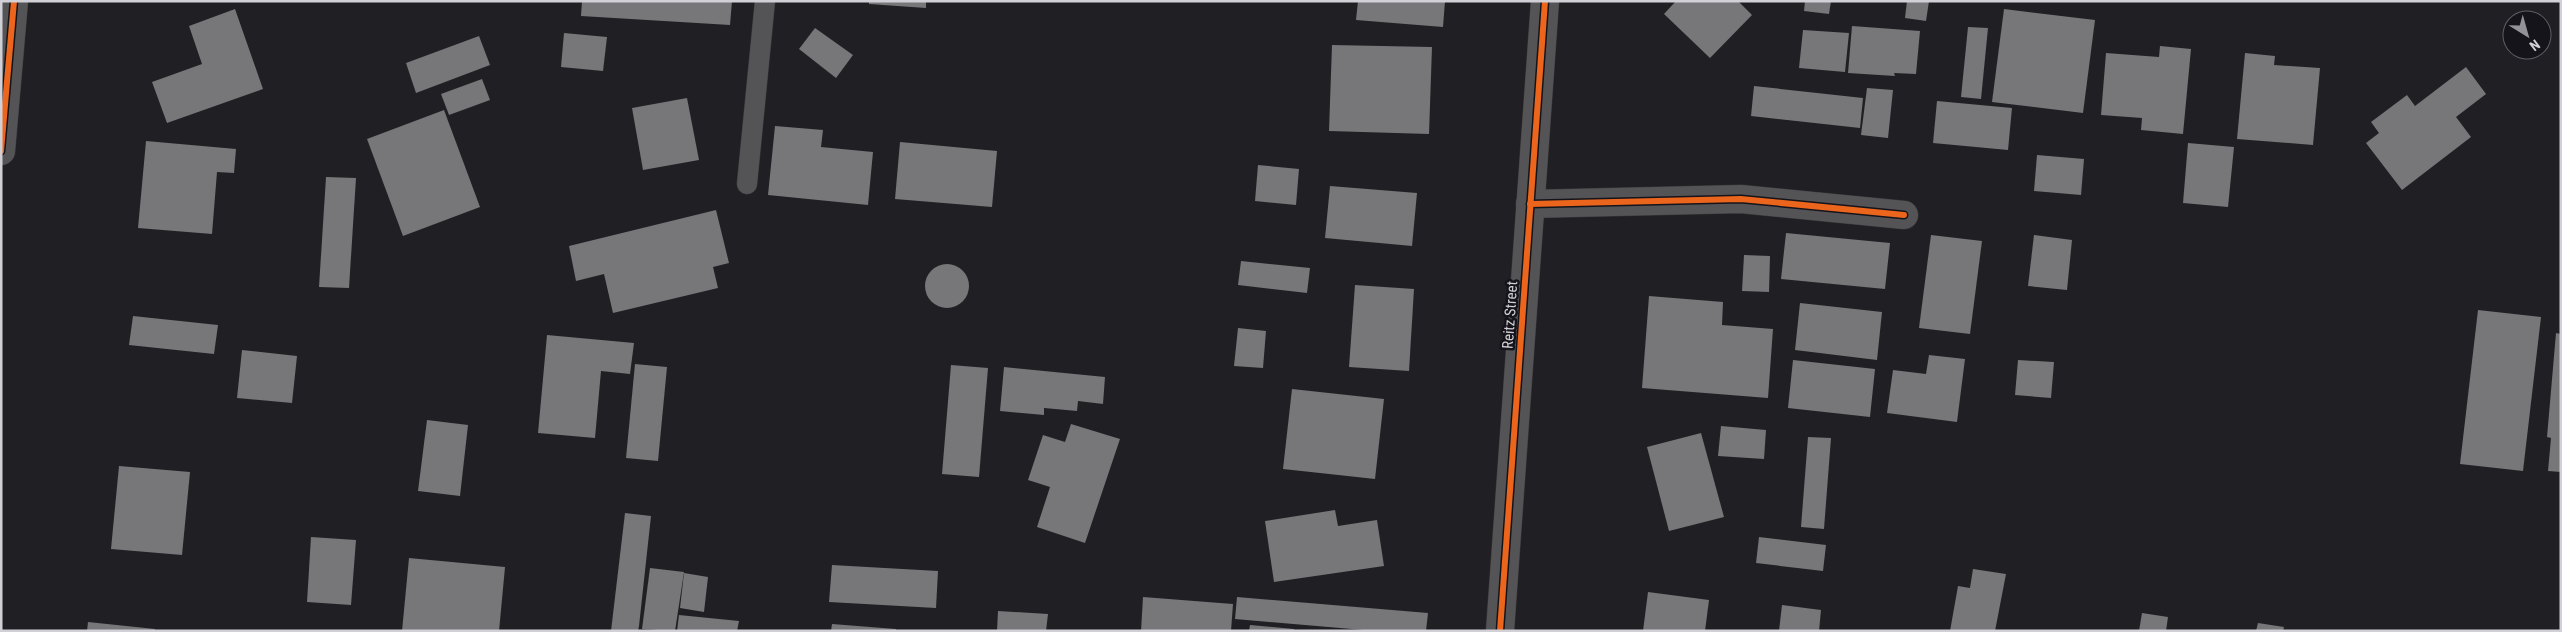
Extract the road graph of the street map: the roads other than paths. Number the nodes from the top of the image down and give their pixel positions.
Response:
1 (14, 1) edge
2 (765, 1) edge
3 (1545, 1) edge
4 (1, 151) edge
5 (747, 184) dead end
6 (1530, 204) junction
7 (1904, 215) dead end
8 (1500, 631) edge

1 - 4 street
2 - 5 lane
3 - 6 street, Reitz Street
6 - 7 street
6 - 8 street, Reitz Street

